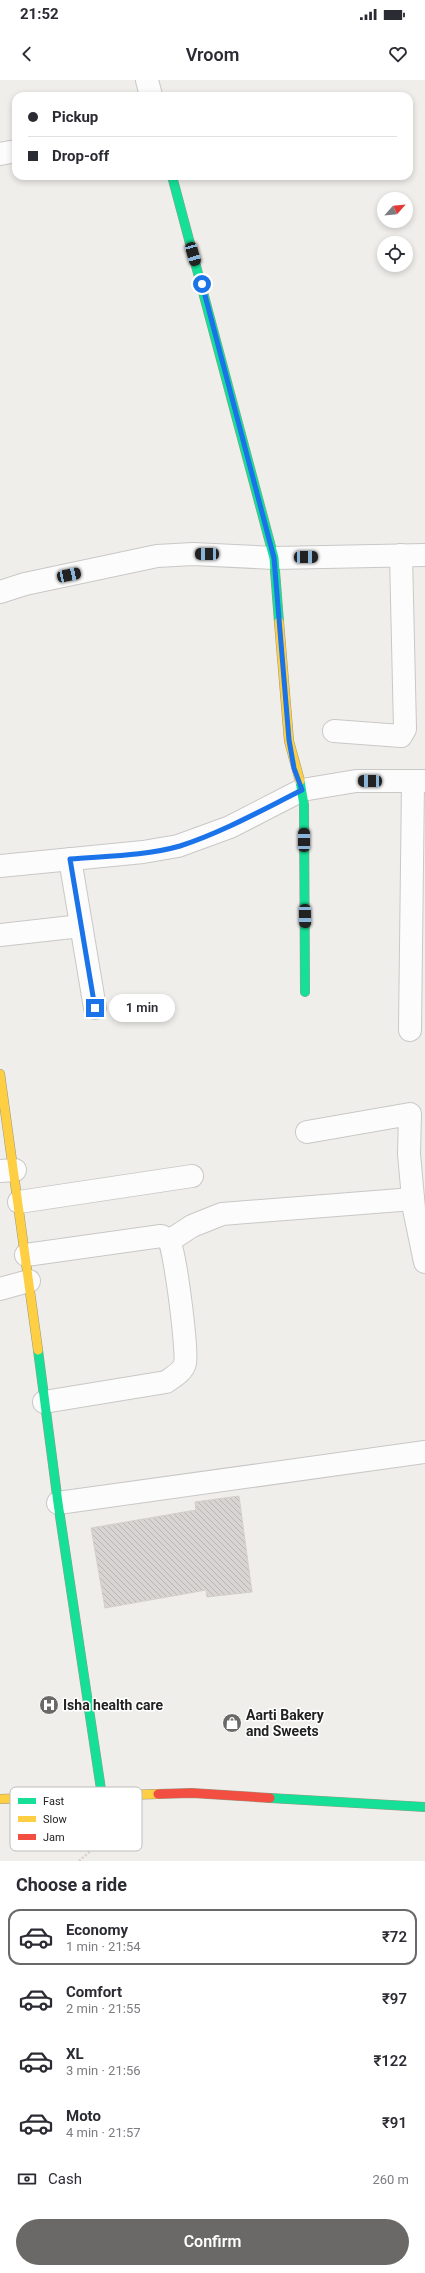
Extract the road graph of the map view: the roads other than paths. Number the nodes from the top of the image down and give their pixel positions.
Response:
1 (147, 80) edge
2 (150, 92) edge
3 (12, 152) edge
4 (0, 154) edge
5 (173, 180) edge
6 (401, 555) junction
7 (425, 555) edge
8 (274, 558) junction
9 (0, 592) edge
10 (334, 731) dead end
11 (419, 781) edge
12 (302, 790) junction
13 (70, 859) junction
14 (0, 866) edge
15 (81, 926) junction
16 (0, 935) edge
17 (305, 992) dead end
18 (95, 1008) dead end
19 (410, 1030) dead end
20 (0, 1074) edge
21 (307, 1132) dead end
22 (7, 1170) edge
23 (192, 1176) dead end
24 (413, 1199) junction
25 (20, 1202) junction
26 (169, 1241) junction
27 (26, 1255) junction
28 (425, 1262) edge
29 (29, 1280) junction
30 (0, 1289) edge
31 (44, 1402) junction
32 (425, 1452) edge
33 (58, 1503) junction
34 (101, 1787) edge
35 (142, 1795) edge
36 (0, 1798) edge
37 (10, 1798) edge
38 (425, 1807) edge

1 - 2 street
3 - 4 street
5 - 8 street
6 - 7 street
6 - 8 street
6 - 10 street
8 - 9 street
8 - 12 street
11 - 12 street
11 - 19 street
12 - 13 street
12 - 17 street
13 - 14 street
13 - 15 street
15 - 16 street
15 - 18 street
20 - 22 street
21 - 24 street
22 - 25 street
23 - 25 street
24 - 26 street
24 - 28 street
25 - 27 street
26 - 27 street
26 - 31 street
27 - 29 street
29 - 30 street
29 - 31 street
31 - 33 street
32 - 33 street
33 - 34 street
35 - 38 street
36 - 37 street

